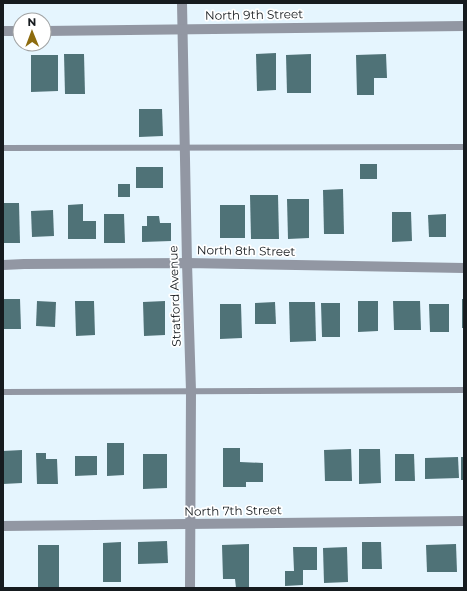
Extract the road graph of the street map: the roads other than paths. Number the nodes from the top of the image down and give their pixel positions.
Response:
1 (182, 3) edge
2 (464, 26) edge
3 (182, 29) junction
4 (52, 30) edge
5 (464, 147) edge
6 (3, 148) edge
7 (185, 148) junction
8 (187, 263) junction
9 (3, 265) edge
10 (464, 268) edge
11 (464, 390) edge
12 (191, 391) junction
13 (3, 392) edge
14 (464, 521) edge
15 (190, 524) junction
16 (3, 526) edge
17 (190, 588) edge

1 - 3 street, Stratford Avenue
2 - 3 street, North 9th Street
3 - 4 street, North 9th Street
3 - 7 street, Stratford Avenue
5 - 7 lane
6 - 7 lane
7 - 8 street, Stratford Avenue
8 - 9 street, North 8th Street
8 - 10 street, North 8th Street
8 - 12 street, Stratford Avenue
11 - 12 lane
12 - 13 lane
12 - 15 street, Stratford Avenue
14 - 15 street, North 7th Street
15 - 16 street, North 7th Street
15 - 17 street, Stratford Avenue

